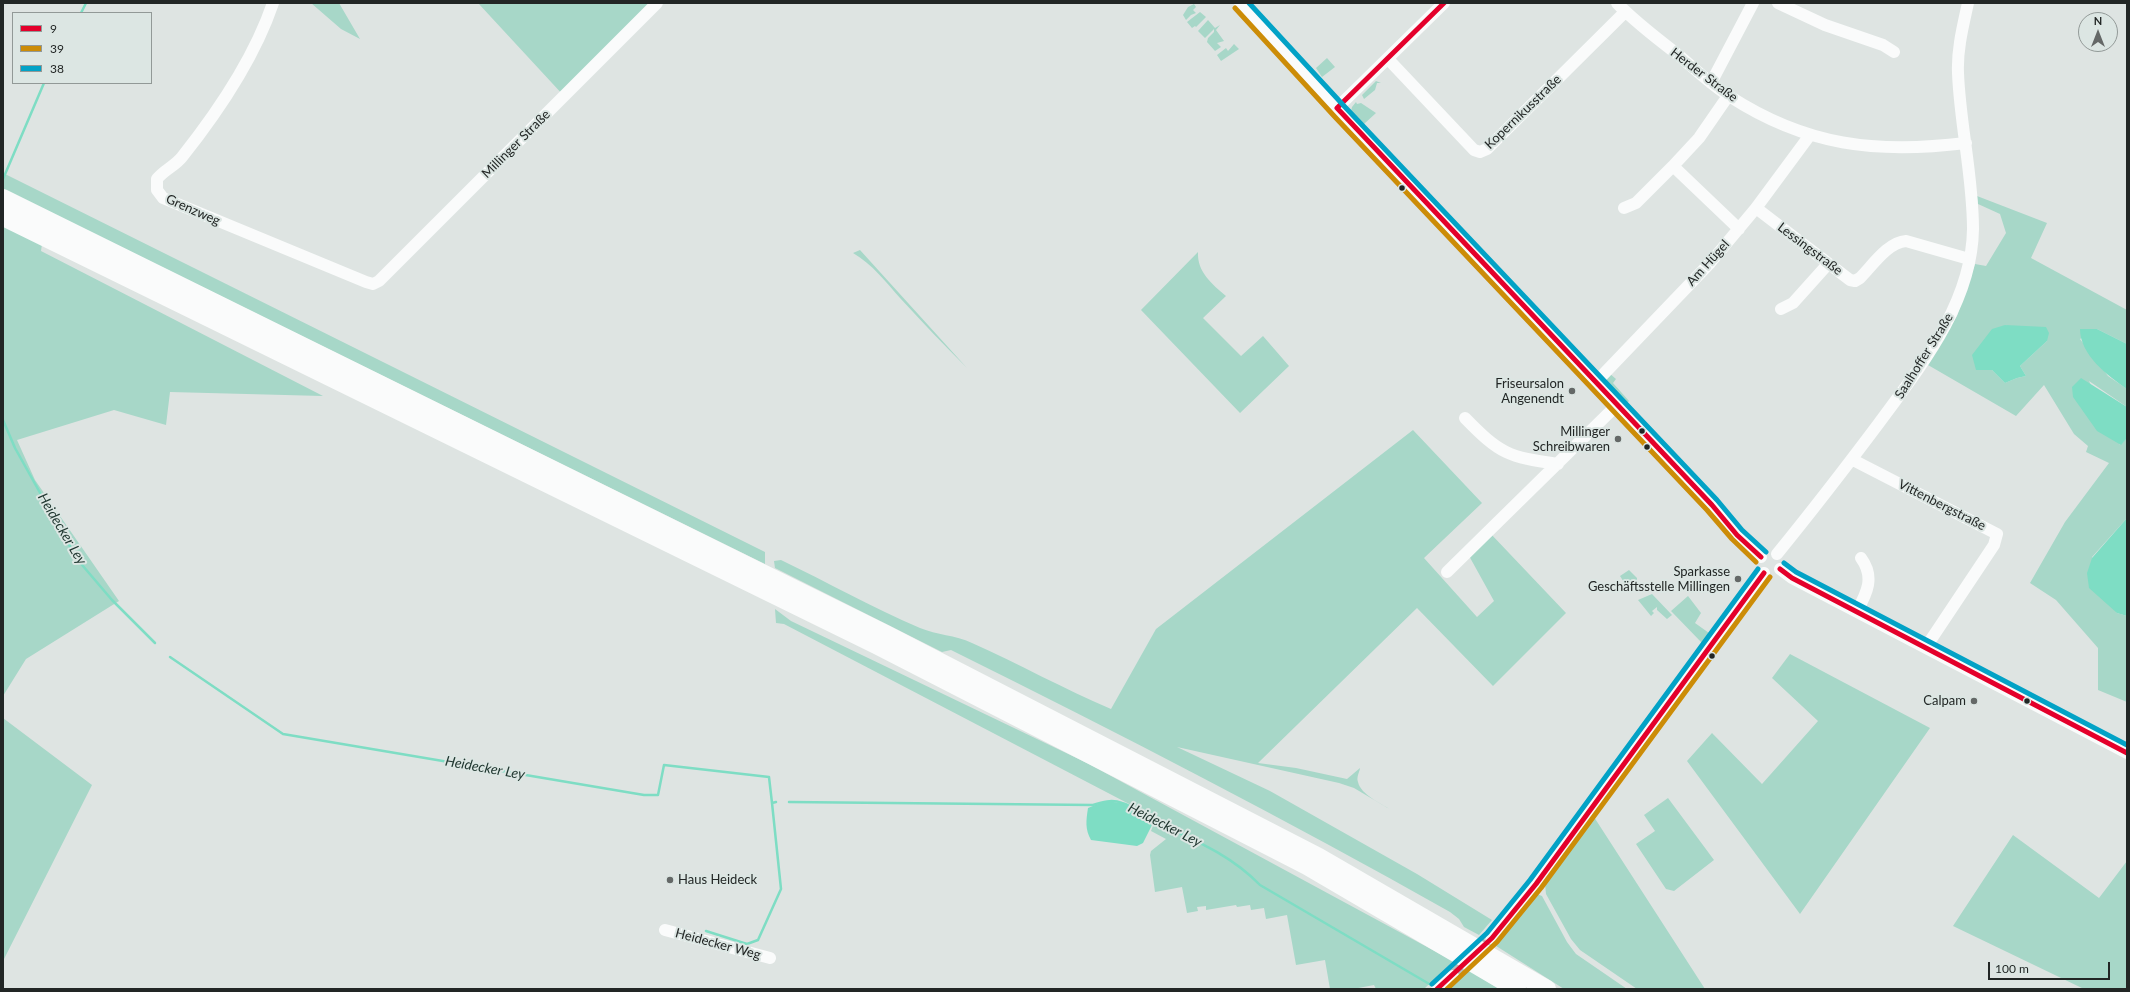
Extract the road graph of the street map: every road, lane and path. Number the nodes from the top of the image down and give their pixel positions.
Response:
1 (273, 3) edge
2 (657, 3) edge
3 (1240, 3) edge
4 (1444, 3) edge
5 (1753, 3) edge
6 (1778, 3) edge
7 (1968, 3) edge
8 (1621, 7) edge
9 (1894, 52) dead end
10 (1388, 59) junction
11 (1711, 83) junction
12 (1728, 96) junction
13 (1337, 108) junction
14 (1810, 135) junction
15 (1966, 143) junction
16 (1673, 166) junction
17 (3, 198) edge
18 (1624, 208) dead end
19 (1756, 208) junction
20 (3, 217) edge
21 (1739, 229) junction
22 (1968, 259) junction
23 (1828, 264) junction
24 (373, 284) joint
25 (1781, 309) dead end
26 (1596, 382) junction
27 (1617, 405) junction
28 (1465, 418) dead end
29 (1853, 460) junction
30 (1558, 464) junction
31 (1777, 554) junction
32 (1761, 557) junction
33 (1861, 558) dead end
34 (1780, 569) junction
35 (1446, 572) dead end
36 (1764, 572) junction
37 (1857, 611) junction
38 (1926, 647) junction
39 (2127, 753) edge
40 (666, 930) dead end
41 (1492, 938) tunnel mouth
42 (770, 958) dead end
43 (1452, 976) tunnel mouth
44 (1437, 989) edge
45 (1517, 989) edge
46 (1546, 989) edge

1 - 24 street, Grenzweg
2 - 24 street, Millinger Straße
3 - 13 street
4 - 10 street
5 - 11 street
6 - 9 street
7 - 15 street, Saalhoffer Straße
8 - 10 street, Kopernikusstraße
8 - 11 street, Herder Straße
10 - 13 street
11 - 12 street, Herder Straße
12 - 14 street, Herder Straße
12 - 16 street
13 - 26 street
14 - 15 street, Herder Straße
14 - 19 street, Am Hügel
15 - 22 street, Saalhoffer Straße
16 - 18 street
16 - 21 street
17 - 46 highway
19 - 21 street, Am Hügel
19 - 23 street, Lessingstraße
20 - 45 highway
21 - 26 street, Am Hügel
22 - 23 street, Lessingstraße
22 - 29 street, Saalhoffer Straße
23 - 25 street
26 - 27 street
27 - 30 street
27 - 32 street
28 - 30 street
29 - 31 street, Saalhoffer Straße
29 - 38 street, Vittenbergstraße
30 - 35 street
31 - 32 street
31 - 34 street
32 - 36 street
33 - 37 street
34 - 36 street
34 - 37 street
36 - 41 street
37 - 38 street
38 - 39 street
40 - 42 street, Heidecker Weg
43 - 44 street

